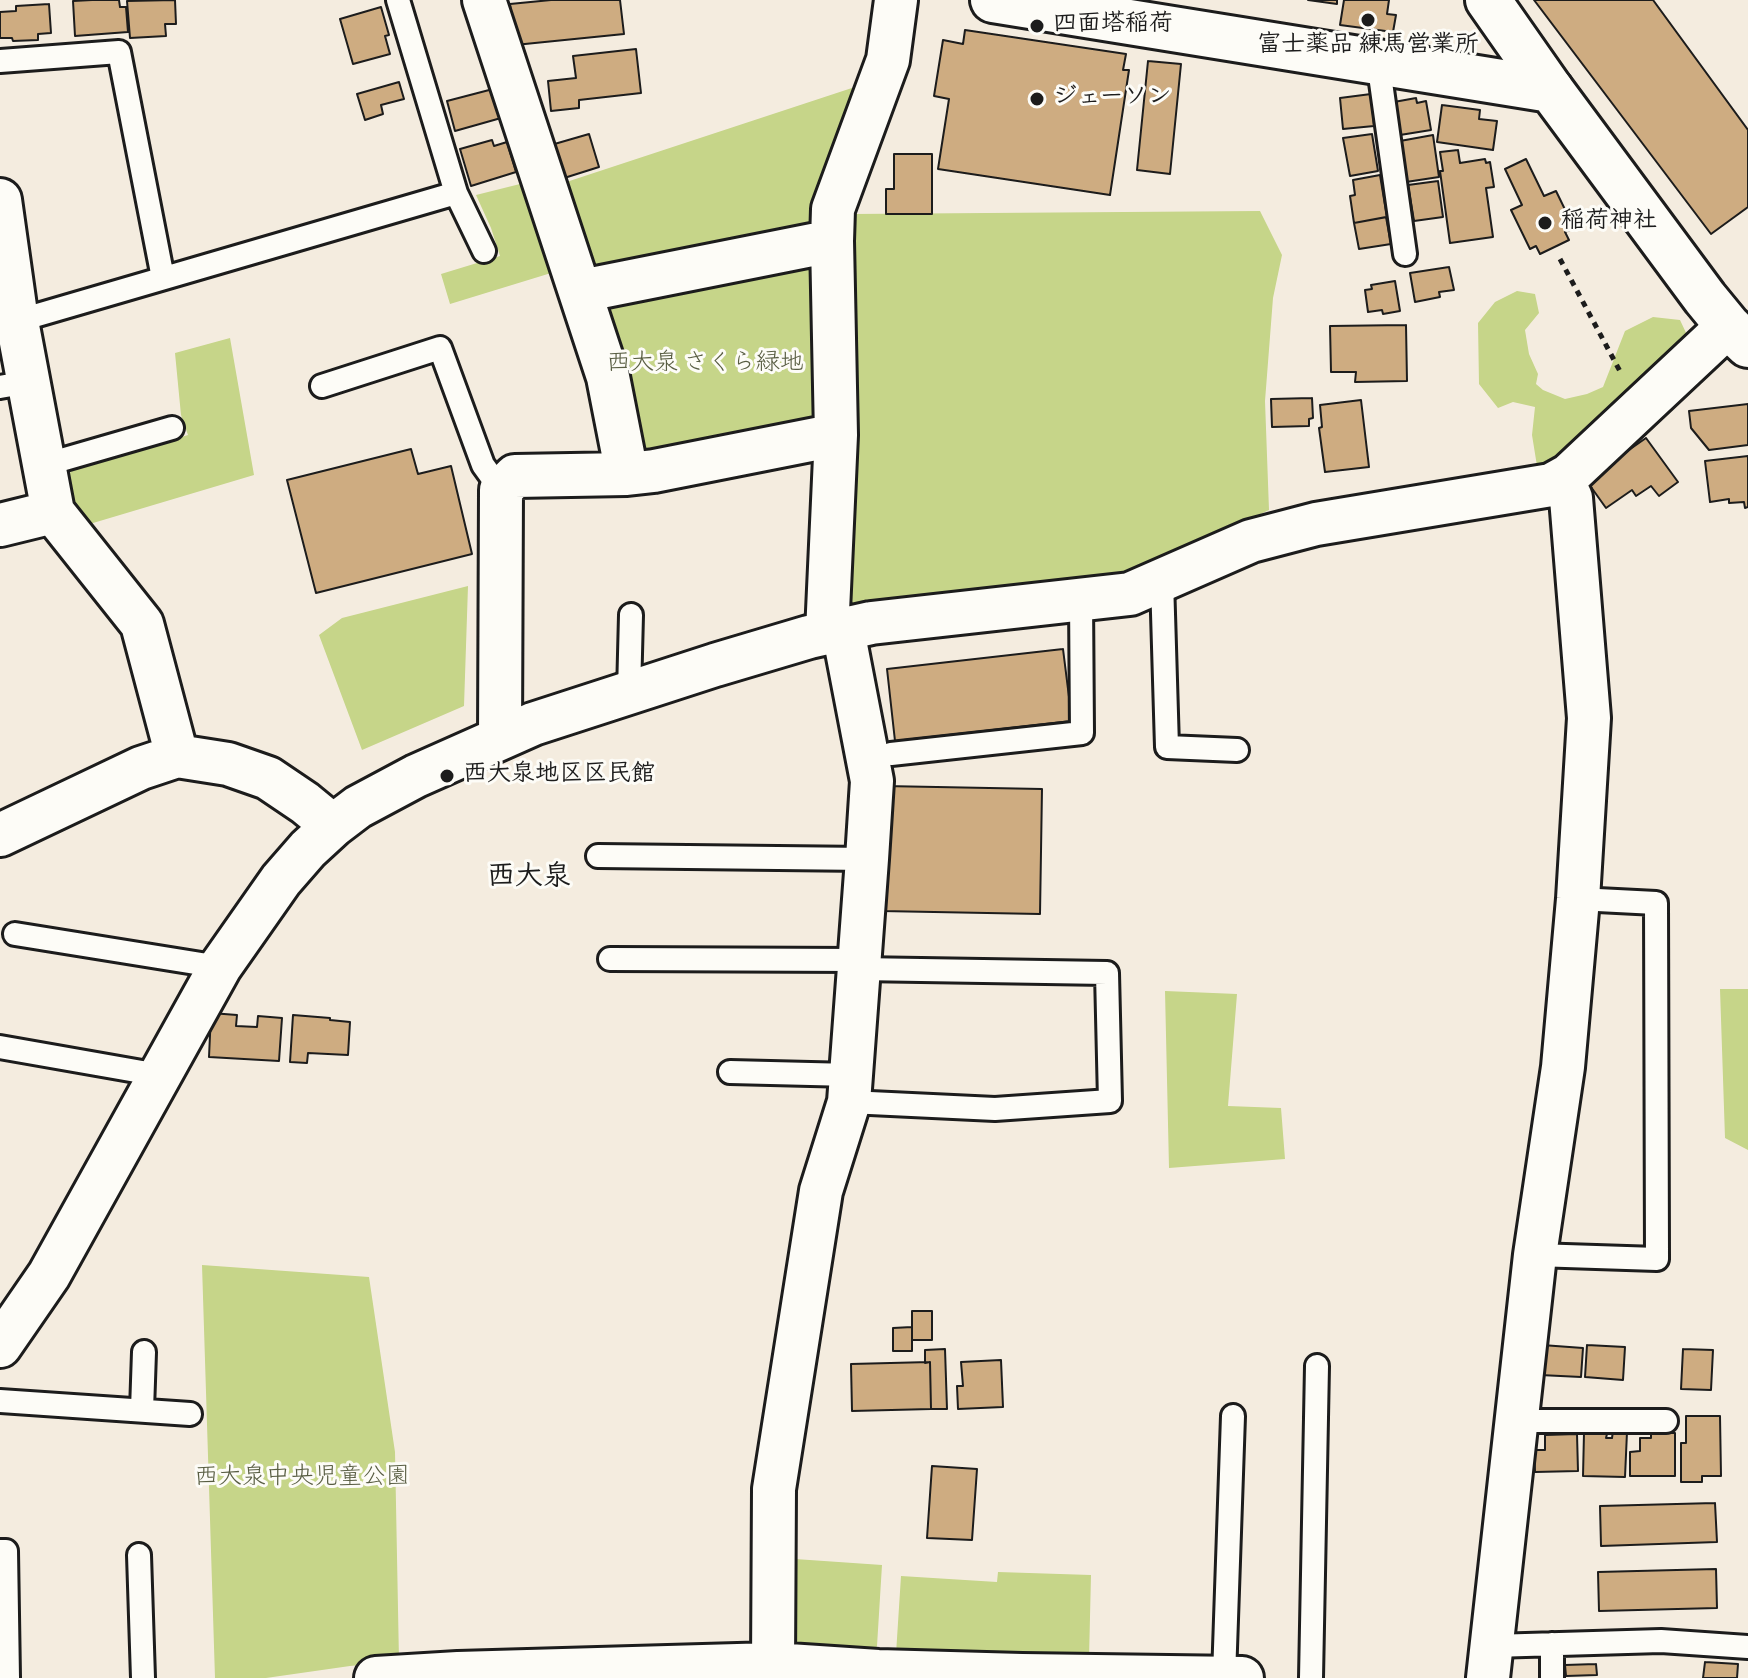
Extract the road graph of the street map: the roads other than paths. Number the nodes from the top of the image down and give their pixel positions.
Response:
1 (398, 0) edge
2 (484, 0) edge
3 (896, 0) edge
4 (993, 0) edge
5 (1488, 0) edge
6 (0, 61) edge
7 (1378, 61) junction
8 (1551, 90) junction
9 (456, 193) junction
10 (0, 200) edge
11 (832, 241) junction
12 (4, 251) edge
13 (484, 251) dead end
14 (1405, 254) dead end
15 (163, 278) junction
16 (581, 291) junction
17 (17, 321) junction
18 (1743, 340) edge
19 (14, 385) edge
20 (322, 386) dead end
21 (172, 428) dead end
22 (836, 435) junction
23 (44, 465) junction
24 (627, 474) junction
25 (1562, 479) junction
26 (501, 490) junction
27 (53, 512) junction
28 (0, 525) edge
29 (1162, 580) junction
30 (1081, 599) junction
31 (631, 615) dead end
32 (835, 631) junction
33 (629, 693) junction
34 (500, 738) junction
35 (1237, 750) dead end
36 (891, 754) dead end
37 (177, 756) junction
38 (333, 826) junction
39 (0, 835) edge
40 (598, 856) dead end
41 (867, 859) junction
42 (1578, 899) junction
43 (15, 934) dead end
44 (610, 959) dead end
45 (859, 965) junction
46 (220, 967) junction
47 (0, 1047) edge
48 (730, 1072) dead end
49 (159, 1075) junction
50 (850, 1089) junction
51 (1535, 1255) junction
52 (0, 1346) edge
53 (144, 1352) dead end
54 (1317, 1366) dead end
55 (0, 1401) edge
56 (142, 1410) junction
57 (190, 1414) dead end
58 (1233, 1416) dead end
59 (1517, 1421) junction
60 (1666, 1421) dead end
61 (0, 1551) edge
62 (139, 1555) dead end
63 (1552, 1644) junction
64 (1748, 1647) edge
65 (1490, 1662) edge
66 (773, 1664) junction
67 (695, 1672) edge
68 (878, 1674) edge
69 (458, 1676) edge
70 (1167, 1677) edge
71 (1224, 1677) edge
72 (8, 1678) edge
73 (143, 1678) edge
74 (376, 1678) edge
75 (1242, 1678) edge
76 (1311, 1678) edge
77 (1552, 1678) edge

1 - 9 lane
2 - 16 street
3 - 11 street
4 - 7 main road
5 - 8 main road
6 - 15 lane
7 - 8 main road
7 - 14 lane
8 - 18 main road
9 - 13 lane
9 - 15 lane
10 - 12 street
11 - 16 street
11 - 22 street
12 - 17 street
15 - 17 lane
16 - 24 street
17 - 19 street
18 - 25 street
19 - 23 street
20 - 26 lane
21 - 23 lane
22 - 24 street
22 - 32 street
23 - 27 street
24 - 26 street
25 - 29 street
25 - 42 street
26 - 34 street
27 - 28 street
27 - 37 street
29 - 30 street
29 - 35 lane
30 - 32 street
30 - 36 lane
31 - 33 lane
32 - 33 street
32 - 41 street
33 - 34 street
34 - 38 street
37 - 38 street
37 - 39 street
38 - 46 street
40 - 41 lane
41 - 45 street
42 - 51 street
42 - 51 lane
43 - 46 lane
44 - 45 lane
45 - 50 street
45 - 50 lane
46 - 49 street
47 - 49 lane
48 - 50 lane
49 - 52 street
50 - 66 street
51 - 59 street
53 - 56 lane
54 - 76 lane
55 - 56 lane
56 - 57 lane
58 - 71 lane
59 - 60 lane
59 - 65 street
61 - 72 lane
62 - 73 lane
63 - 64 lane
63 - 65 lane
63 - 77 lane
66 - 67 street
66 - 68 street
67 - 69 street
68 - 70 street
69 - 74 street
70 - 71 street
71 - 75 street

